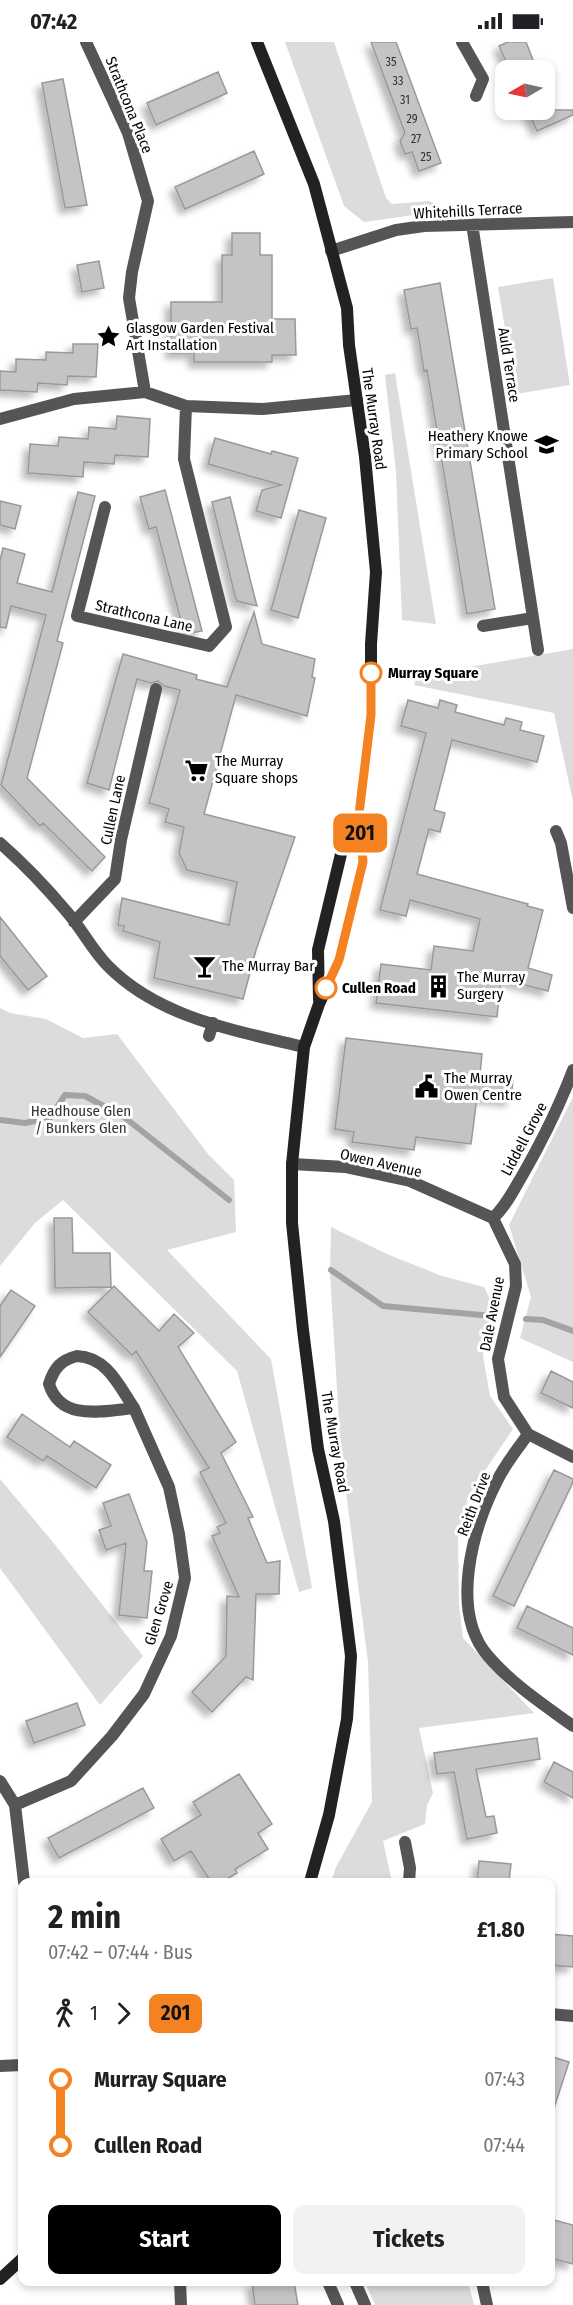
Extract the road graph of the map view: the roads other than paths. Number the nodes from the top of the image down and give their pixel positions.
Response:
1 (86, 42) edge
2 (257, 42) edge
3 (462, 42) edge
4 (476, 96) dead end
5 (573, 222) edge
6 (472, 224) junction
7 (331, 251) junction
8 (145, 392) junction
9 (357, 400) junction
10 (186, 406) junction
11 (0, 419) edge
12 (105, 507) dead end
13 (533, 618) junction
14 (483, 626) dead end
15 (538, 650) dead end
16 (156, 689) dead end
17 (359, 814) junction
18 (556, 831) dead end
19 (0, 843) edge
20 (573, 908) edge
21 (74, 922) junction
22 (319, 1004) junction
23 (213, 1023) junction
24 (209, 1036) dead end
25 (304, 1047) junction
26 (573, 1070) edge
27 (292, 1164) junction
28 (493, 1218) junction
29 (134, 1408) junction
30 (528, 1434) junction
31 (573, 1457) edge
32 (573, 1726) edge
33 (0, 1781) edge
34 (15, 1805) junction
35 (405, 1842) dead end
36 (24, 1878) edge
37 (311, 1878) edge
38 (410, 1878) edge
39 (555, 2014) edge
40 (573, 2016) edge
41 (18, 2065) edge
42 (0, 2066) edge
43 (18, 2263) edge
44 (0, 2279) edge
45 (180, 2286) edge
46 (330, 2286) edge
47 (358, 2286) edge
48 (483, 2286) edge
49 (181, 2305) edge
50 (338, 2305) edge
51 (365, 2305) edge
52 (488, 2305) edge

1 - 8 street, Strathcona Place
2 - 7 street, The Murray Road
3 - 4 street
5 - 6 street, Whitehills Terrace
6 - 7 street, Whitehills Terrace
6 - 13 street, Auld Terrace
7 - 9 street, The Murray Road
8 - 10 street
8 - 11 street
9 - 10 street
9 - 17 street, The Murray Road
10 - 12 street, Strathcona Lane
13 - 14 street
13 - 15 street, Auld Terrace
16 - 21 street, Cullen Lane
17 - 22 street, The Murray Road
17 - 22 street, The Murray Road
18 - 20 street
19 - 21 street
21 - 23 street
22 - 25 street, The Murray Road
23 - 24 street
23 - 25 street
25 - 27 street, The Murray Road
26 - 28 street, Liddell Grove
27 - 28 street, Owen Avenue
27 - 37 street, The Murray Road
28 - 30 street, Dale Avenue
29 - 29 street, Glen Grove
29 - 34 street, Glen Grove
30 - 31 street, Dale Avenue
30 - 32 street, Reith Drive
33 - 34 street
34 - 36 street
35 - 38 street
39 - 40 street
41 - 42 street
43 - 44 street
45 - 49 street
46 - 50 street
47 - 51 street
48 - 52 street

